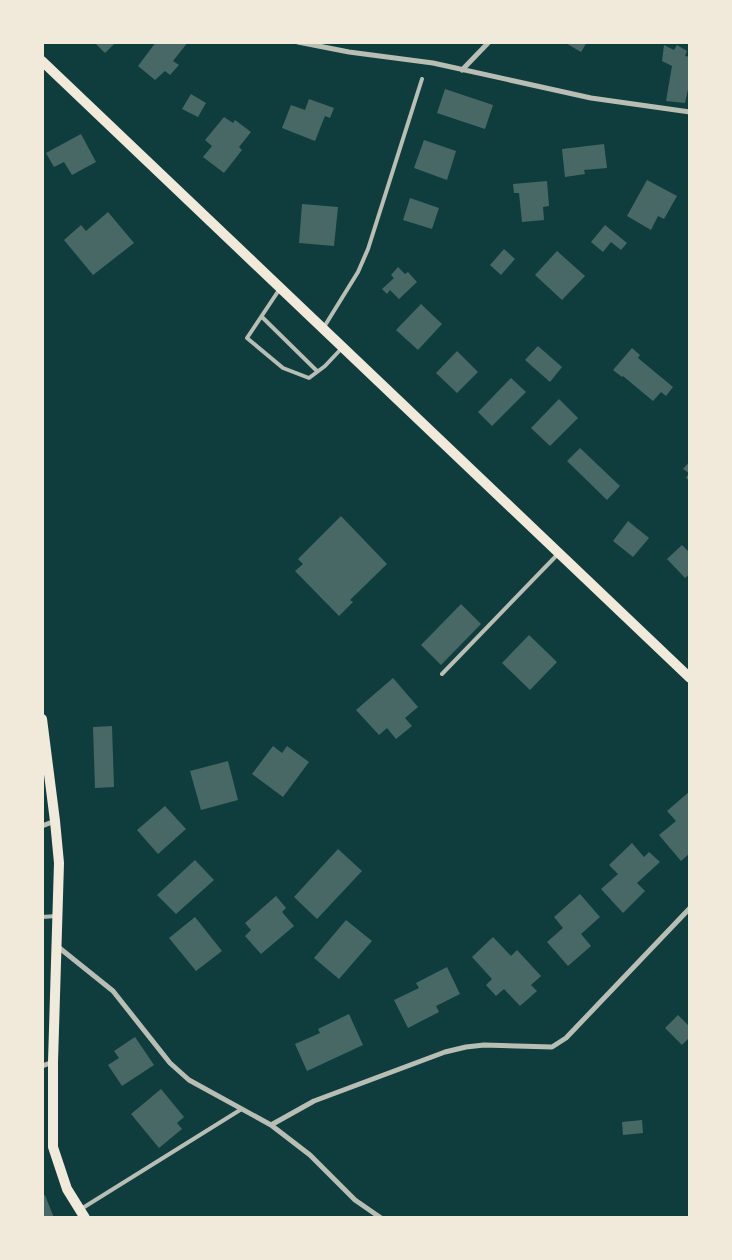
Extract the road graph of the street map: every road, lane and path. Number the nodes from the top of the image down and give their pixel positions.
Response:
1 (298, 42) edge
2 (489, 42) edge
3 (42, 61) edge
4 (462, 70) junction
5 (422, 78) dead end
6 (690, 112) edge
7 (280, 288) junction
8 (262, 317) junction
9 (323, 328) junction
10 (343, 348) junction
11 (318, 371) junction
12 (559, 553) junction
13 (442, 674) dead end
14 (690, 678) edge
15 (42, 719) edge
16 (55, 821) junction
17 (42, 826) edge
18 (690, 908) edge
19 (57, 916) junction
20 (42, 917) edge
21 (57, 946) junction
22 (53, 1062) junction
23 (42, 1066) edge
24 (240, 1110) junction
25 (271, 1125) junction
26 (83, 1213) edge
27 (381, 1218) edge

1 - 4 street
2 - 4 street
3 - 7 main road
4 - 6 street
5 - 9 lane
7 - 8 lane
7 - 9 main road
8 - 11 lane
8 - 11 lane
9 - 10 main road
10 - 11 lane
10 - 12 main road
12 - 13 lane
12 - 14 main road
15 - 16 main road
16 - 17 street
16 - 19 main road
18 - 25 street
19 - 20 lane
19 - 21 main road
21 - 22 main road
21 - 24 street
22 - 23 street
22 - 26 main road
24 - 25 street
24 - 26 lane
25 - 27 street

